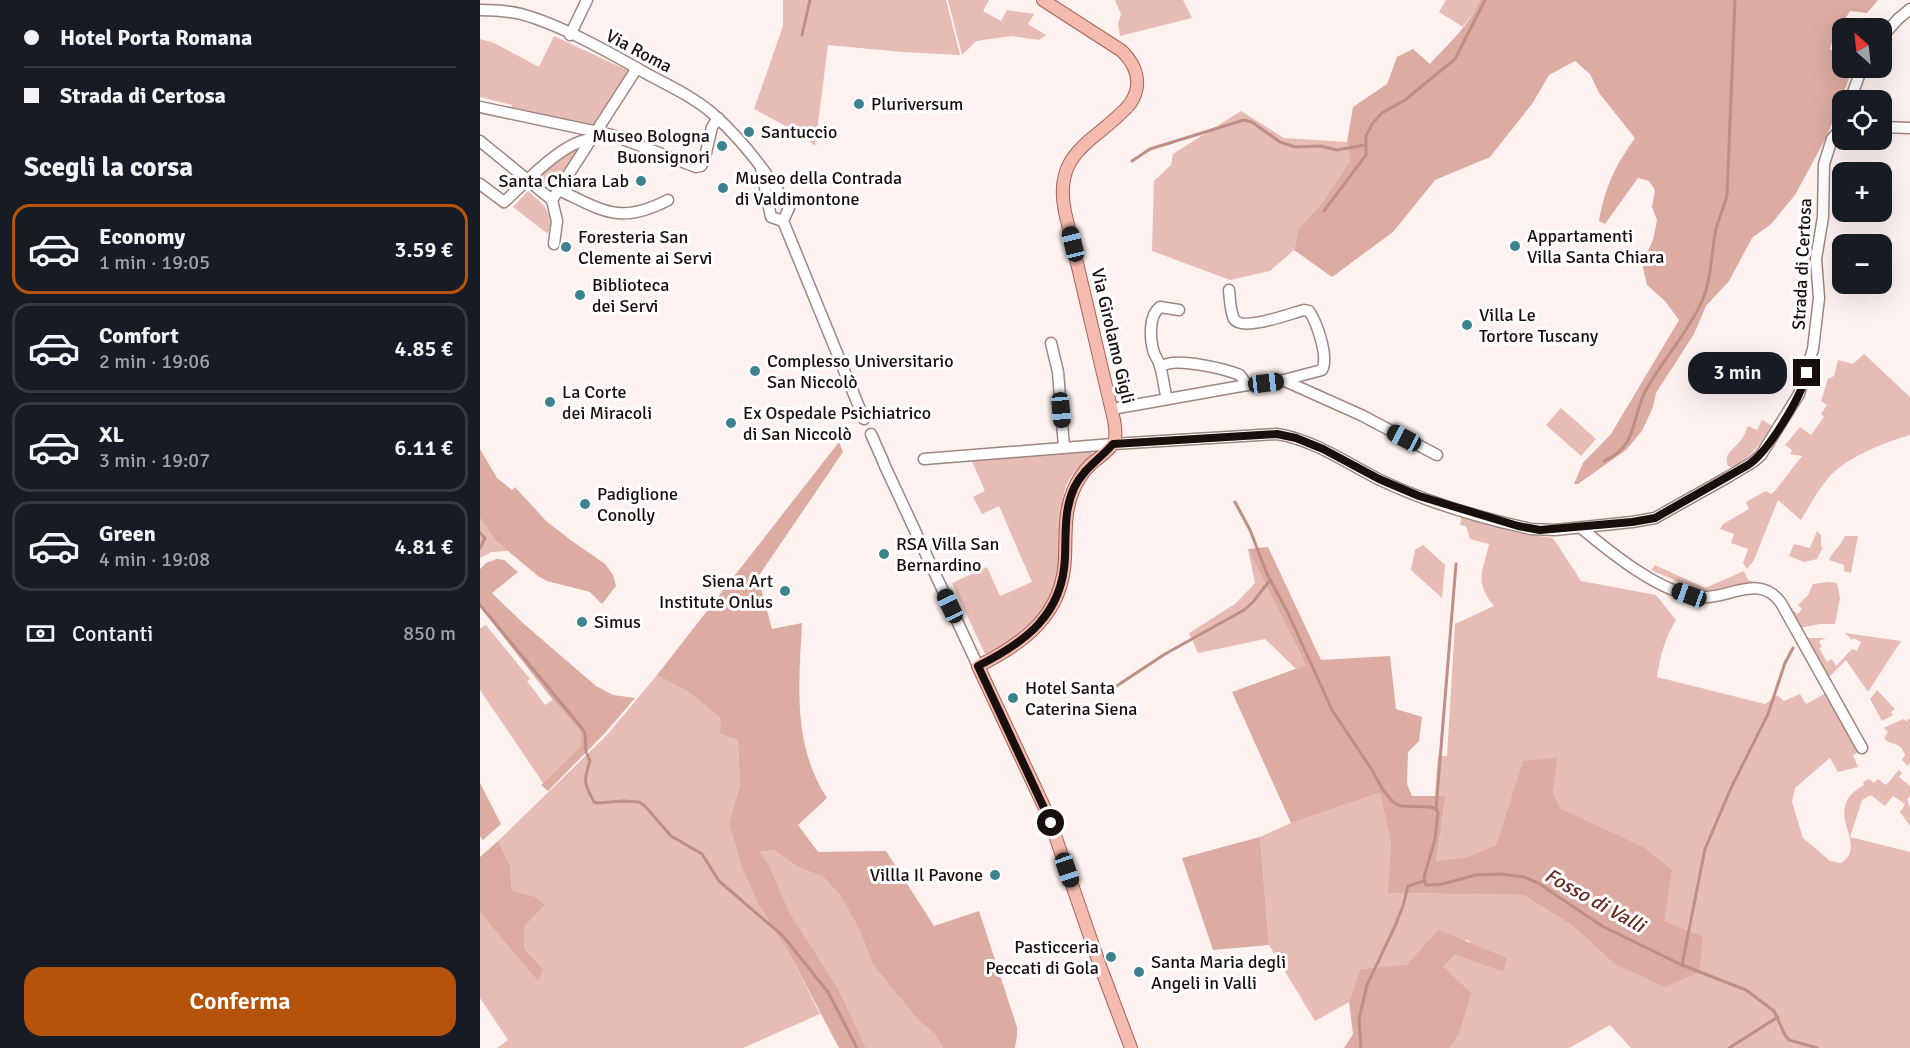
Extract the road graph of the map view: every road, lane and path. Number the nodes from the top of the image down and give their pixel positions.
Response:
1 (587, 0) edge
2 (1043, 0) edge
3 (1910, 9) edge
4 (480, 10) edge
5 (1892, 26) edge
6 (570, 35) junction
7 (638, 68) junction
8 (480, 107) edge
9 (717, 118) junction
10 (1892, 127) edge
11 (1910, 128) edge
12 (595, 135) junction
13 (1832, 139) edge
14 (480, 141) edge
15 (760, 165) junction
16 (527, 181) junction
17 (480, 183) edge
18 (559, 190) junction
19 (552, 200) junction
20 (668, 200) dead end
21 (783, 221) junction
22 (554, 244) dead end
23 (1229, 290) dead end
24 (1179, 310) dead end
25 (1051, 343) dead end
26 (1161, 367) junction
27 (1284, 380) junction
28 (1247, 385) junction
29 (1167, 399) junction
30 (1112, 409) junction
31 (864, 419) dead end
32 (871, 434) dead end
33 (1113, 444) junction
34 (1059, 448) junction
35 (1437, 455) dead end
36 (924, 459) dead end
37 (1581, 528) junction
38 (978, 666) junction
39 (1862, 748) dead end
40 (1131, 1048) edge

1 - 6 street
2 - 30 main road, Via Girolamo Gigli
3 - 5 street
4 - 6 street, Via Roma
6 - 7 street, Via Roma
7 - 9 street, Via Roma
7 - 12 street
8 - 12 street
9 - 12 street
9 - 15 street, Via Roma
10 - 11 street
12 - 16 street
12 - 18 street
13 - 37 street, Strada di Certosa
14 - 16 street
15 - 21 street, Via Roma
15 - 21 street, Via Roma
16 - 17 street
16 - 19 street
18 - 19 street
18 - 20 street
19 - 22 street
21 - 31 street, Via Roma
23 - 27 street
24 - 26 street
25 - 34 street
26 - 28 street
26 - 29 street
27 - 28 street
27 - 35 street
28 - 29 street
29 - 30 street
30 - 33 main road, Via Girolamo Gigli
32 - 38 street
33 - 34 street, Strada di Certosa
33 - 37 street, Strada di Certosa
33 - 38 main road
34 - 36 street, Strada di Certosa
37 - 39 street
38 - 40 main road

